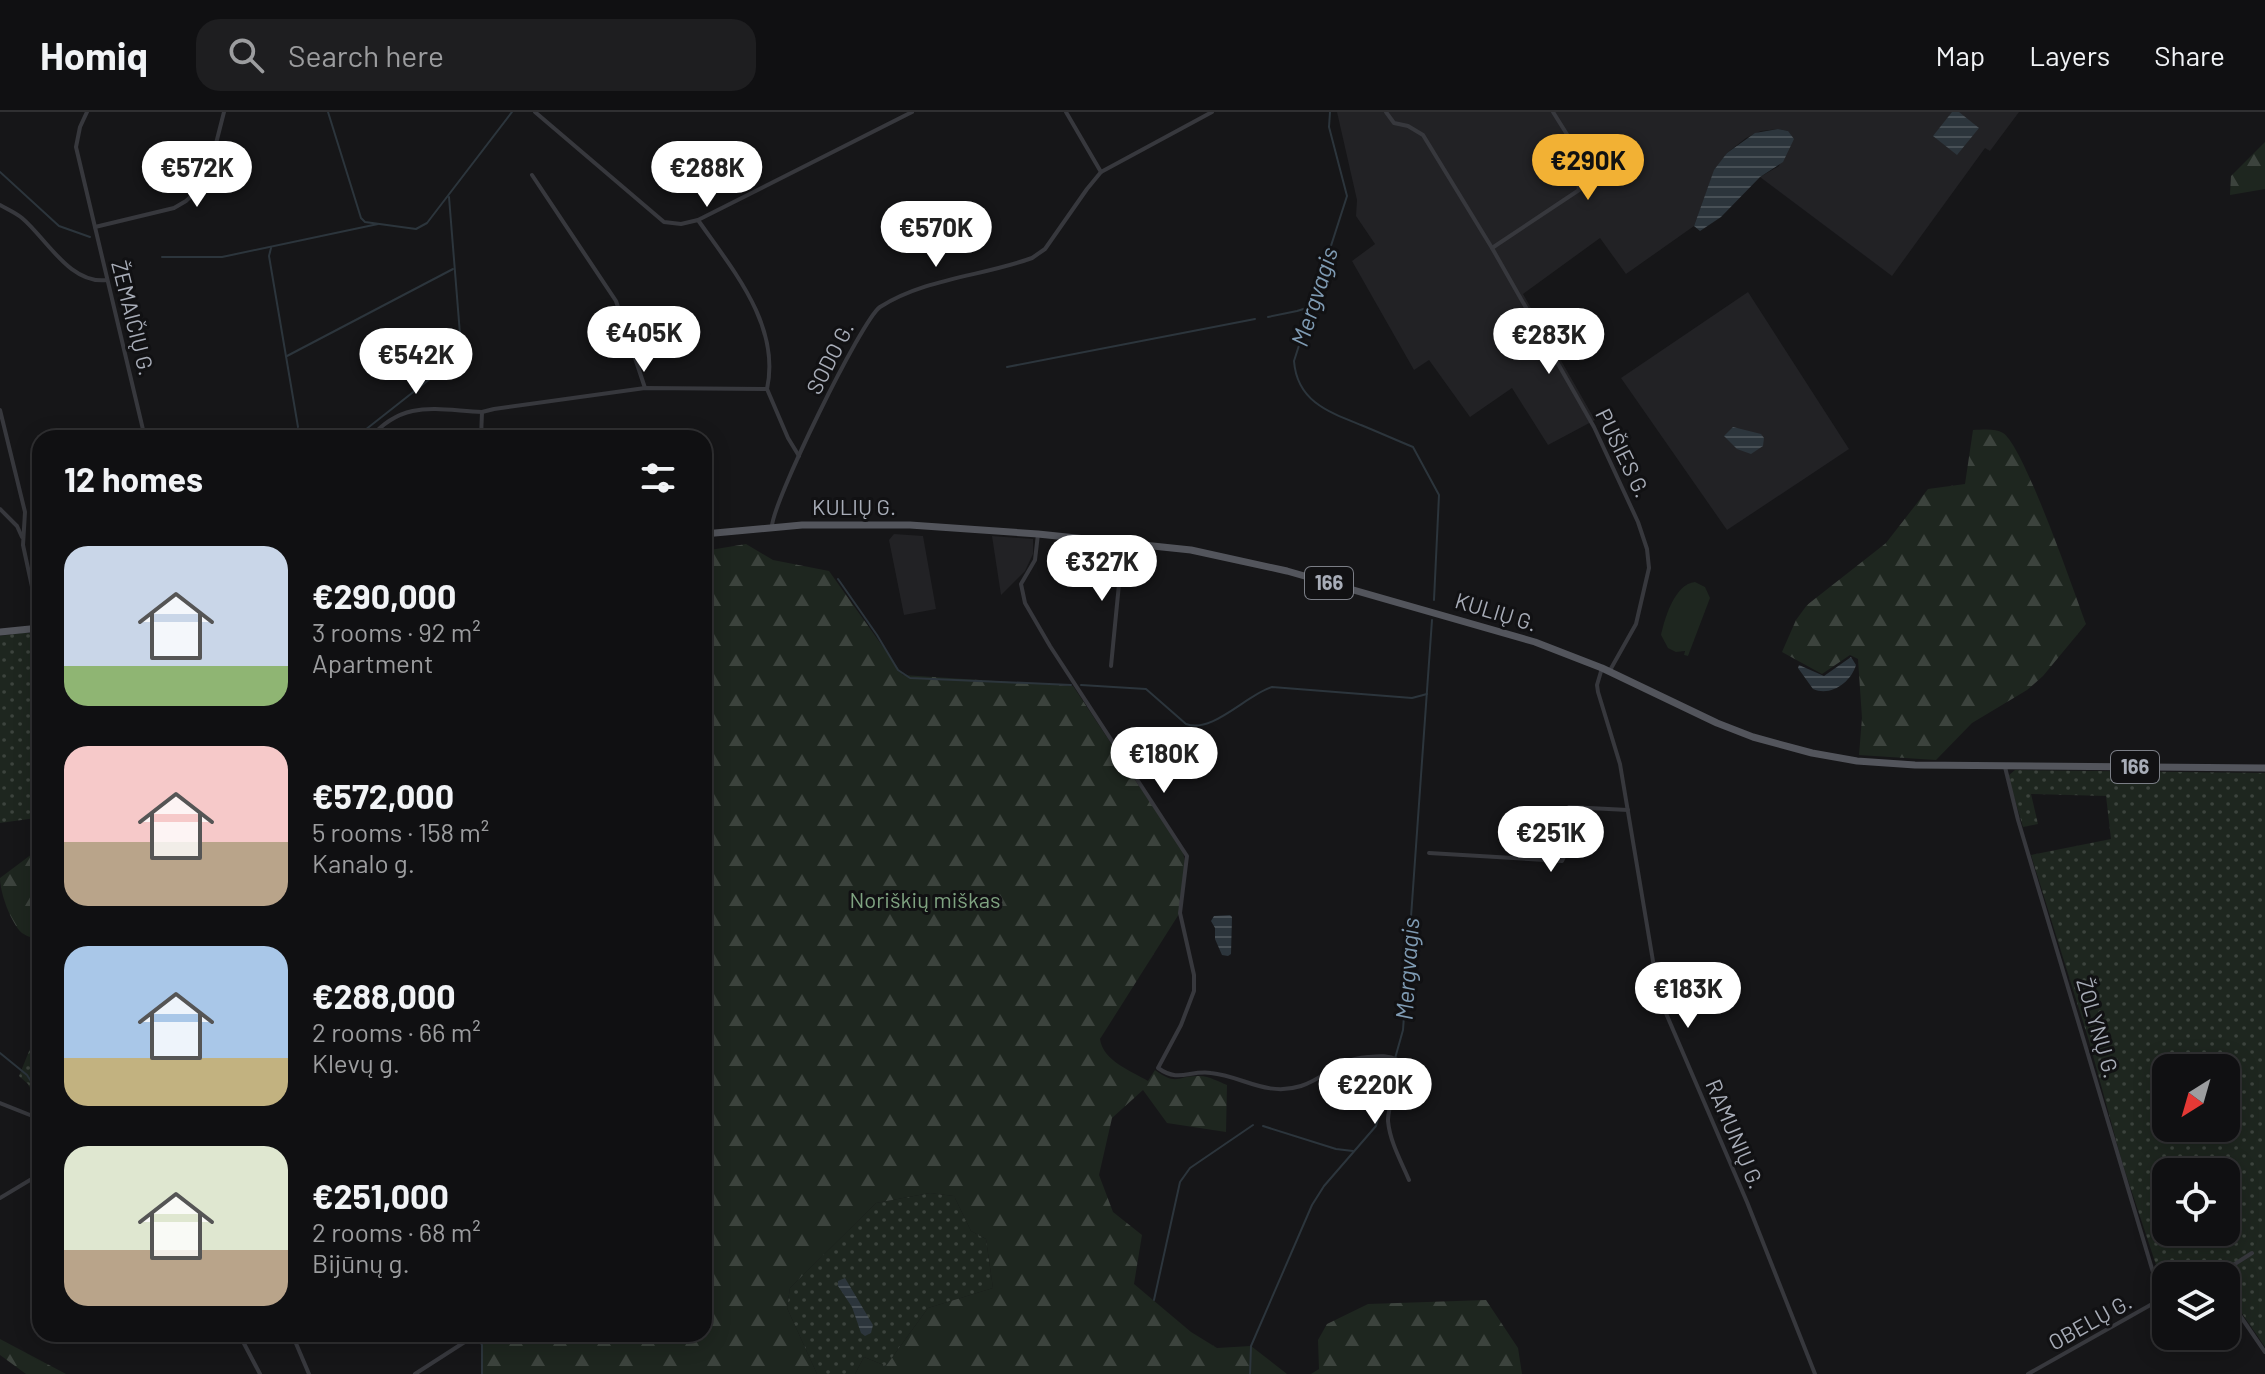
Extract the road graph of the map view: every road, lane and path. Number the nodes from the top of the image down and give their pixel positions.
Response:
1 (87, 112) edge
2 (224, 112) edge
3 (535, 112) edge
4 (912, 112) edge
5 (1066, 112) edge
6 (1212, 112) edge
7 (1386, 112) edge
8 (1553, 112) edge
9 (1101, 172) junction
10 (532, 175) dead end
11 (0, 205) edge
12 (698, 220) junction
13 (95, 227) junction
14 (1492, 248) junction
15 (107, 280) junction
16 (645, 388) junction
17 (767, 389) junction
18 (0, 410) edge
19 (482, 412) junction
20 (143, 430) edge
21 (380, 430) edge
22 (481, 430) edge
23 (799, 456) junction
24 (0, 509) edge
25 (772, 527) junction
26 (712, 533) edge
27 (1038, 534) junction
28 (23, 539) junction
29 (1123, 543) junction
30 (32, 585) edge
31 (32, 629) edge
32 (0, 632) edge
33 (1111, 666) dead end
34 (1606, 670) junction
35 (2005, 766) junction
36 (2265, 768) edge
37 (1628, 810) junction
38 (1429, 853) dead end
39 (0, 1103) edge
40 (32, 1116) edge
41 (32, 1179) edge
42 (1409, 1180) dead end
43 (0, 1198) edge
44 (2252, 1253) dead end
45 (2153, 1262) edge
46 (2238, 1262) edge
47 (2152, 1305) edge
48 (2240, 1315) edge
49 (243, 1342) edge
50 (295, 1342) edge
51 (465, 1342) edge
52 (2265, 1352) edge
53 (260, 1374) edge
54 (309, 1374) edge
55 (415, 1374) edge
56 (1815, 1374) edge
57 (2028, 1374) edge

1 - 13 street, ŽEMAIČIŲ G.
2 - 13 street
3 - 12 street
4 - 12 street
5 - 9 street
6 - 9 street, SODO G.
7 - 14 street, PUŠIES G.
8 - 14 street
9 - 23 street, SODO G.
10 - 16 street
11 - 15 street
12 - 17 street
13 - 15 street, ŽEMAIČIŲ G.
14 - 34 street, PUŠIES G.
15 - 20 street, ŽEMAIČIŲ G.
16 - 17 street
16 - 19 street
17 - 23 street
18 - 28 street
19 - 21 street
19 - 22 street
23 - 25 street, SODO G.
24 - 28 street
25 - 26 main road, KULIŲ G. / 166
25 - 27 main road, KULIŲ G. / 166
27 - 29 main road, KULIŲ G. / 166
27 - 42 street
28 - 30 street
29 - 33 street
29 - 34 main road, KULIŲ G. / 166
31 - 32 main road
34 - 35 main road, KULIŲ G. / 166
34 - 37 street, RAMUNIŲ G.
35 - 36 main road, KULIŲ G. / 166
35 - 45 street, ŽOLYNŲ G.
37 - 38 street
37 - 56 street, RAMUNIŲ G.
39 - 40 street
41 - 43 street
44 - 46 street
47 - 57 street, OBELŲ G.
48 - 52 street
49 - 53 street
50 - 54 street
51 - 55 street

